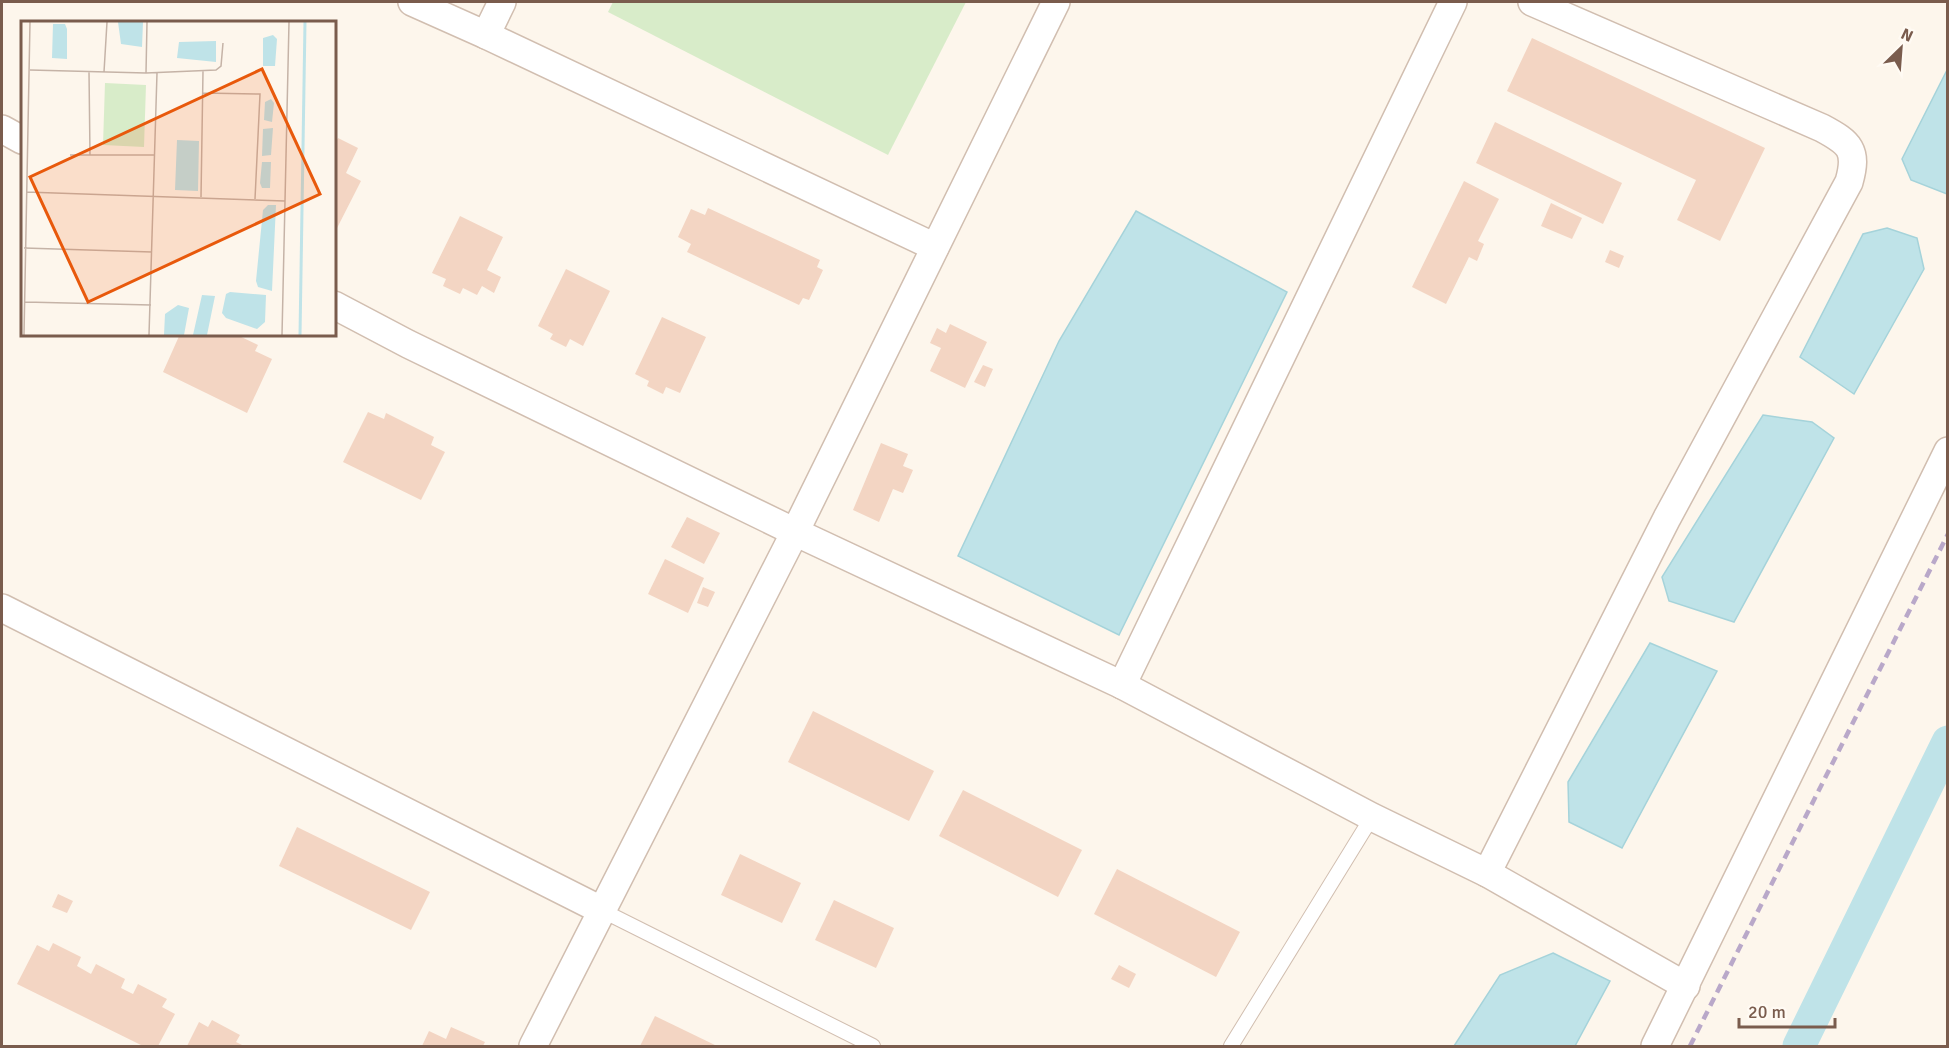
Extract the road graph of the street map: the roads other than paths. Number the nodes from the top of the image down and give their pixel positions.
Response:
1 (412, 2) edge
2 (502, 2) edge
3 (1056, 2) edge
4 (1453, 2) edge
5 (1532, 2) edge
6 (486, 35) junction
7 (2, 129) edge
8 (21, 139) edge
9 (935, 247) junction
10 (336, 306) edge
11 (1947, 451) edge
12 (795, 532) junction
13 (2, 608) edge
14 (1122, 685) junction
15 (1372, 817) junction
16 (1487, 873) junction
17 (601, 910) junction
18 (1686, 986) junction
19 (532, 1047) edge
20 (873, 1047) edge
21 (1231, 1047) edge
22 (1655, 1047) edge

1 - 6 street
2 - 6 street
3 - 9 street
4 - 14 street
5 - 16 street
6 - 9 street
7 - 8 street
9 - 12 street
10 - 12 street
11 - 18 street
12 - 14 street
12 - 17 street
13 - 17 street
14 - 15 street
15 - 16 street
15 - 21 lane
16 - 18 street
17 - 19 street
17 - 20 lane
18 - 22 street

